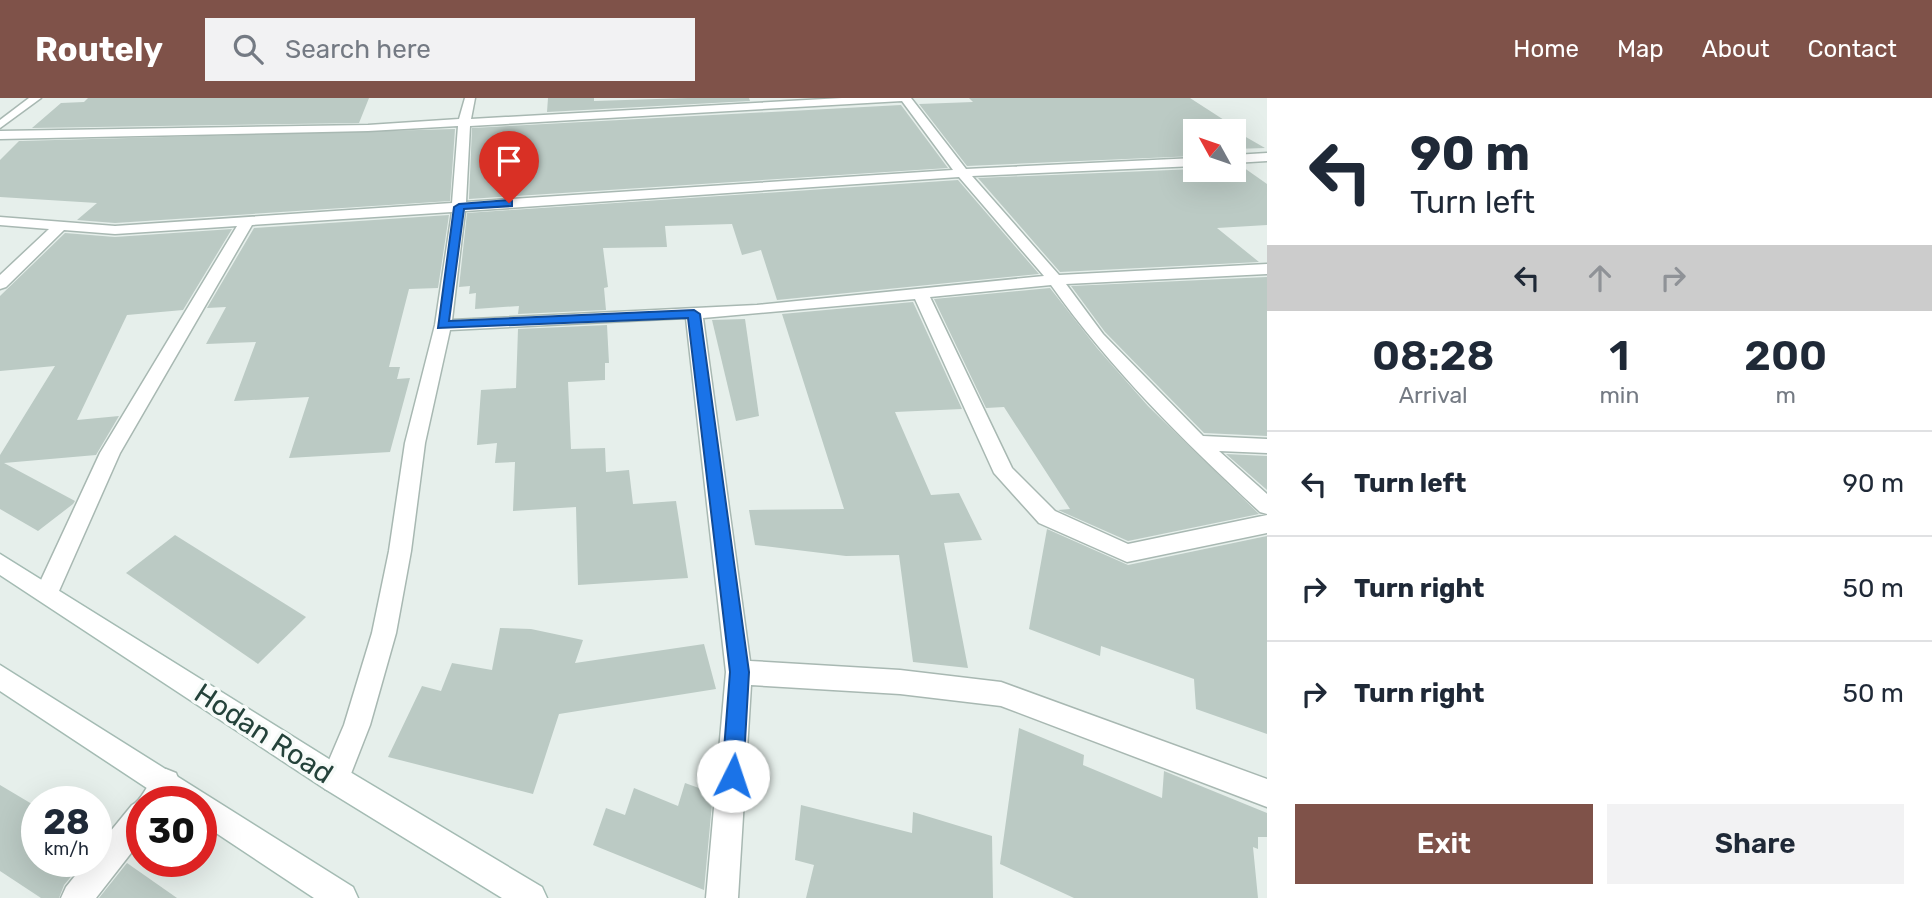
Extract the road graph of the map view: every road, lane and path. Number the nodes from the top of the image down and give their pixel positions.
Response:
1 (36, 98) edge
2 (470, 98) edge
3 (903, 98) edge
4 (464, 124) junction
5 (0, 125) edge
6 (0, 135) edge
7 (1267, 157) edge
8 (1246, 158) edge
9 (1183, 163) edge
10 (962, 173) junction
11 (459, 207) junction
12 (248, 220) junction
13 (0, 221) edge
14 (61, 225) junction
15 (1267, 268) edge
16 (1055, 281) junction
17 (0, 284) edge
18 (921, 295) junction
19 (694, 314) junction
20 (443, 325) junction
21 (1198, 443) junction
22 (1267, 446) edge
23 (1267, 506) edge
24 (1267, 524) edge
25 (0, 563) edge
26 (47, 593) junction
27 (739, 672) junction
28 (0, 677) edge
29 (335, 779) junction
30 (151, 786) edge
31 (1267, 793) edge
32 (217, 816) edge
33 (126, 835) edge
34 (77, 898) edge
35 (342, 898) edge
36 (531, 898) edge
37 (722, 898) edge

1 - 5 street
2 - 4 street
3 - 4 street
3 - 10 street
4 - 6 street
4 - 11 street
7 - 8 street
9 - 10 street
10 - 11 street
10 - 16 street
11 - 12 street
11 - 20 street
12 - 14 street
12 - 26 street
13 - 14 street
14 - 17 street
15 - 16 street
16 - 18 street
16 - 21 street
18 - 19 street
18 - 24 street
19 - 20 street
19 - 27 street
20 - 29 street
21 - 22 street
21 - 23 street
25 - 26 street, Hodan Road
26 - 29 street, Hodan Road
27 - 31 street
27 - 37 street
28 - 30 street
29 - 36 street, Hodan Road
32 - 35 street
33 - 34 street

